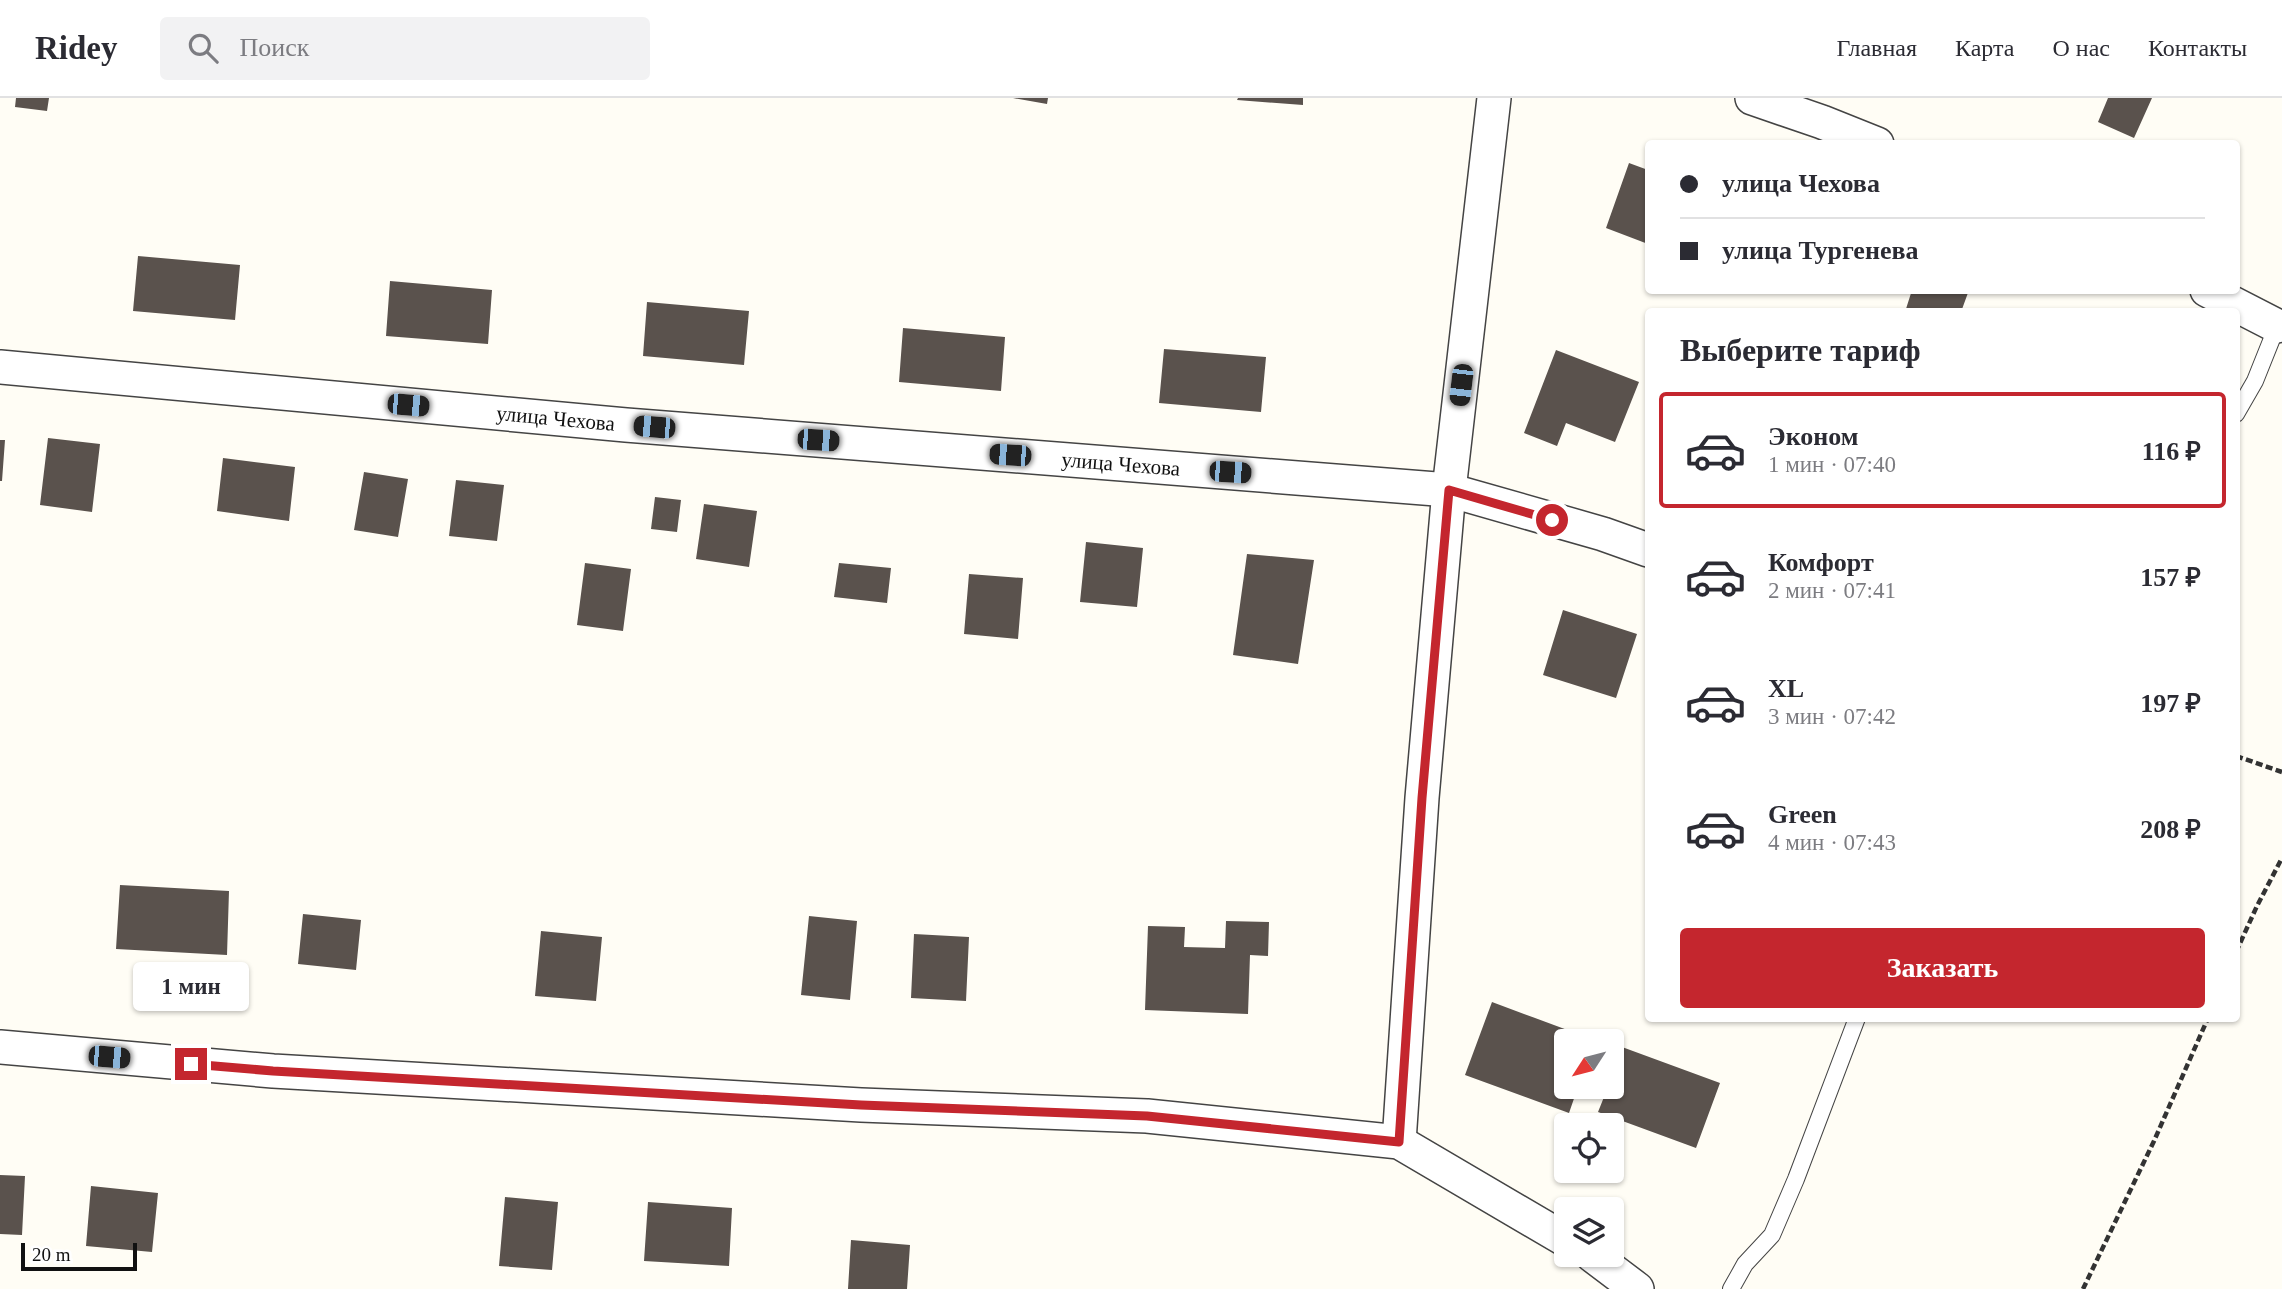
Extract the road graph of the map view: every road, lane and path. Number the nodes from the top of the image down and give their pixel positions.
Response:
1 (1494, 98) edge
2 (1752, 98) edge
3 (1866, 140) edge
4 (2215, 294) edge
5 (2277, 326) joint
6 (0, 368) edge
7 (2240, 407) edge
8 (1449, 490) junction
9 (1645, 549) edge
10 (2240, 757) edge
11 (2282, 772) edge
12 (2282, 858) edge
13 (2240, 943) edge
14 (1855, 1022) edge
15 (2206, 1022) edge
16 (0, 1047) edge
17 (1399, 1142) junction
18 (1554, 1233) edge
19 (1608, 1267) edge
20 (1637, 1289) edge
21 (1731, 1289) edge
22 (2083, 1289) edge

1 - 8 street
2 - 3 street
4 - 5 street
5 - 7 lane
6 - 8 street, улица Чехова
8 - 9 street, улица Чехова
8 - 17 street
10 - 11 path
12 - 13 path
14 - 21 lane
15 - 22 path
16 - 17 street
17 - 18 street
19 - 20 street

